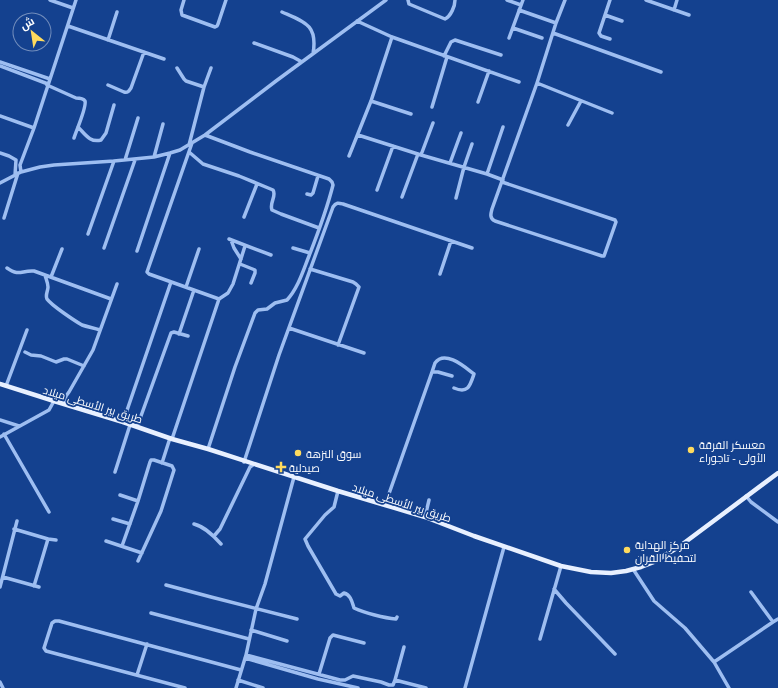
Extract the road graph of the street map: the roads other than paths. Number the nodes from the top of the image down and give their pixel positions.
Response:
1 (50, 0) edge
2 (76, 0) edge
3 (184, 0) edge
4 (226, 0) edge
5 (386, 0) edge
6 (408, 0) edge
7 (455, 0) edge
8 (507, 0) edge
9 (523, 0) edge
10 (565, 0) edge
11 (610, 0) edge
12 (646, 0) edge
13 (677, 0) edge
14 (521, 5) junction
15 (73, 8) junction
16 (519, 10) junction
17 (674, 10) junction
18 (117, 12) dead end
19 (282, 12) dead end
20 (604, 15) junction
21 (689, 15) dead end
22 (357, 21) junction
23 (622, 21) dead end
24 (556, 23) junction
25 (68, 26) junction
26 (513, 28) junction
27 (553, 33) junction
28 (392, 37) junction
29 (509, 38) dead end
30 (542, 38) dead end
31 (610, 39) dead end
32 (108, 40) junction
33 (254, 43) dead end
34 (144, 52) junction
35 (313, 54) junction
36 (501, 55) dead end
37 (446, 56) junction
38 (164, 59) dead end
39 (0, 62) edge
40 (302, 62) junction
41 (0, 66) edge
42 (177, 68) dead end
43 (212, 68) dead end
44 (489, 70) junction
45 (661, 72) dead end
46 (50, 79) junction
47 (519, 82) dead end
48 (537, 83) junction
49 (48, 85) junction
50 (108, 85) dead end
51 (204, 87) junction
52 (371, 101) junction
53 (581, 101) junction
54 (478, 102) dead end
55 (114, 105) dead end
56 (432, 108) dead end
57 (612, 113) dead end
58 (411, 114) dead end
59 (0, 116) edge
60 (138, 118) dead end
61 (433, 123) dead end
62 (163, 124) dead end
63 (568, 126) dead end
64 (78, 127) junction
65 (503, 127) dead end
66 (34, 128) junction
67 (461, 133) dead end
68 (358, 134) junction
69 (205, 135) junction
70 (74, 138) dead end
71 (191, 144) junction
72 (472, 144) dead end
73 (393, 146) junction
74 (189, 152) junction
75 (0, 153) edge
76 (170, 154) junction
77 (420, 155) junction
78 (349, 156) dead end
79 (154, 158) junction
80 (125, 160) junction
81 (135, 160) junction
82 (114, 161) junction
83 (450, 163) junction
84 (464, 167) junction
85 (18, 173) junction
86 (487, 174) junction
87 (318, 176) junction
88 (502, 181) junction
89 (0, 182) edge
90 (257, 184) junction
91 (377, 190) dead end
92 (307, 194) dead end
93 (402, 197) dead end
94 (456, 198) dead end
95 (244, 217) dead end
96 (4, 218) dead end
97 (319, 228) junction
98 (88, 234) dead end
99 (451, 241) junction
100 (245, 246) junction
101 (104, 248) dead end
102 (293, 248) dead end
103 (472, 248) dead end
104 (62, 249) dead end
105 (199, 249) dead end
106 (137, 251) dead end
107 (310, 253) junction
108 (271, 255) dead end
109 (241, 259) junction
110 (240, 264) junction
111 (7, 268) dead end
112 (310, 269) junction
113 (440, 274) dead end
114 (45, 275) junction
115 (51, 277) junction
116 (171, 282) junction
117 (251, 283) dead end
118 (117, 284) dead end
119 (186, 287) junction
120 (194, 290) junction
121 (219, 299) junction
122 (111, 300) junction
123 (288, 328) junction
124 (27, 330) dead end
125 (100, 330) junction
126 (180, 334) junction
127 (188, 336) dead end
128 (338, 345) junction
129 (25, 352) dead end
130 (364, 353) dead end
131 (84, 366) junction
132 (432, 372) junction
133 (452, 376) dead end
134 (0, 384) edge
135 (6, 386) junction
136 (454, 388) dead end
137 (54, 401) junction
138 (65, 404) junction
139 (0, 420) edge
140 (123, 422) junction
141 (130, 425) junction
142 (19, 426) junction
143 (137, 427) junction
144 (2, 436) edge
145 (171, 438) junction
146 (208, 450) junction
147 (244, 462) junction
148 (162, 463) junction
149 (254, 464) junction
150 (115, 472) dead end
151 (778, 473) edge
152 (294, 477) junction
153 (338, 491) junction
154 (120, 495) dead end
155 (746, 496) junction
156 (429, 500) dead end
157 (138, 501) junction
158 (385, 504) junction
159 (49, 512) dead end
160 (425, 517) junction
161 (113, 519) dead end
162 (17, 521) dead end
163 (778, 522) edge
164 (130, 524) junction
165 (194, 524) dead end
166 (14, 529) junction
167 (214, 536) junction
168 (48, 539) junction
169 (56, 540) dead end
170 (106, 541) dead end
171 (221, 544) dead end
172 (122, 546) junction
173 (504, 546) junction
174 (142, 553) junction
175 (138, 561) dead end
176 (561, 566) junction
177 (633, 569) junction
178 (3, 577) junction
179 (166, 585) dead end
180 (34, 586) junction
181 (39, 587) dead end
182 (0, 588) edge
183 (554, 589) junction
184 (751, 592) dead end
185 (256, 609) junction
186 (151, 613) dead end
187 (397, 617) dead end
188 (298, 619) dead end
189 (778, 619) edge
190 (773, 622) junction
191 (251, 630) junction
192 (249, 639) junction
193 (540, 639) dead end
194 (287, 641) dead end
195 (364, 642) dead end
196 (147, 644) junction
197 (404, 646) dead end
198 (615, 654) dead end
199 (245, 656) junction
200 (714, 662) junction
201 (241, 670) junction
202 (319, 674) junction
203 (137, 675) junction
204 (238, 680) junction
205 (395, 680) junction
206 (0, 682) edge
207 (3, 688) edge
208 (186, 688) edge
209 (236, 688) edge
210 (263, 688) edge
211 (358, 688) edge
212 (426, 688) edge
213 (465, 688) edge
214 (729, 688) edge

1 - 15 street
2 - 15 street
3 - 4 street
5 - 22 street
6 - 7 street
8 - 14 street
9 - 14 street
10 - 24 street
11 - 20 street
12 - 17 street
13 - 17 street
14 - 16 street
15 - 25 street
16 - 24 street
16 - 26 street
17 - 21 street
18 - 32 street
19 - 35 street
20 - 23 street
20 - 31 street
22 - 28 street
22 - 35 street
24 - 27 street
25 - 32 street
25 - 46 street
26 - 29 street
26 - 30 street
27 - 45 street
27 - 48 street
28 - 37 street
28 - 52 street
32 - 34 street
33 - 40 street
34 - 38 street
34 - 50 street
35 - 40 street
36 - 37 street
37 - 44 street
37 - 56 street
39 - 46 street
40 - 69 street
41 - 49 street
42 - 51 street
43 - 51 street
44 - 47 street
44 - 54 street
46 - 49 street
48 - 53 street
48 - 88 street
49 - 64 street
49 - 66 street
51 - 71 street
52 - 58 street
52 - 68 street
53 - 57 street
53 - 63 street
55 - 64 street
59 - 66 street
60 - 80 street
61 - 77 street
62 - 79 street
64 - 70 street
65 - 86 street
66 - 85 street
67 - 83 street
68 - 73 street
68 - 78 street
69 - 71 street
69 - 87 street
71 - 74 street
71 - 76 street
72 - 84 street
73 - 77 street
73 - 91 street
74 - 90 street
74 - 116 street
75 - 85 street
76 - 79 street
76 - 106 street
77 - 83 street
77 - 93 street
79 - 81 street
80 - 81 street
80 - 82 street
81 - 101 street
82 - 85 street
82 - 98 street
83 - 84 street
84 - 86 street
84 - 94 street
85 - 89 street
85 - 96 street
86 - 88 street
87 - 92 street
87 - 97 street
88 - 88 street
90 - 95 street
90 - 97 street
97 - 107 street
99 - 103 street
99 - 112 street
99 - 113 street
100 - 108 street
100 - 109 street
100 - 109 street
102 - 107 street
104 - 115 street
105 - 119 street
107 - 146 street
109 - 110 street
110 - 117 street
110 - 121 street
111 - 114 street
112 - 123 street
112 - 128 street
114 - 115 street
114 - 125 street
115 - 122 street
116 - 119 street
116 - 140 street
118 - 122 street
119 - 120 street
120 - 121 street
120 - 126 street
121 - 145 street
122 - 125 street
123 - 128 street
123 - 147 street
124 - 135 street
125 - 131 street
126 - 127 street
126 - 143 street
128 - 130 street
129 - 131 street
131 - 138 street
132 - 133 street
132 - 136 street
132 - 158 street
134 - 135 main road, طريق بير الأسطى ميلاد
135 - 137 main road, طريق بير الأسطى ميلاد
137 - 138 main road, طريق بير الأسطى ميلاد
137 - 142 street
138 - 140 main road, طريق بير الأسطى ميلاد
139 - 142 street
140 - 141 main road, طريق بير الأسطى ميلاد
141 - 143 main road, طريق بير الأسطى ميلاد
141 - 150 street
142 - 144 street
143 - 145 main road, طريق بير الأسطى ميلاد
144 - 159 street
145 - 146 main road, طريق بير الأسطى ميلاد
145 - 148 street
146 - 147 main road, طريق بير الأسطى ميلاد
147 - 149 main road, طريق بير الأسطى ميلاد
148 - 157 street
148 - 174 street
149 - 152 main road, طريق بير الأسطى ميلاد
149 - 167 street
151 - 155 main road, طريق بير الأسطى ميلاد
152 - 153 main road, طريق بير الأسطى ميلاد
152 - 185 street
153 - 158 main road, طريق بير الأسطى ميلاد
153 - 187 street
154 - 157 street
155 - 163 street
155 - 177 main road, طريق بير الأسطى ميلاد
156 - 160 street
157 - 164 street
158 - 160 main road, طريق بير الأسطى ميلاد
160 - 173 main road, طريق بير الأسطى ميلاد
161 - 164 street
162 - 166 street
164 - 172 street
165 - 167 street
166 - 168 street
166 - 178 street
167 - 171 street
168 - 169 street
168 - 180 street
170 - 172 street
172 - 174 street
173 - 176 main road, طريق بير الأسطى ميلاد
173 - 213 street
174 - 175 street
176 - 177 main road, طريق بير الأسطى ميلاد
176 - 183 street
177 - 200 street
178 - 180 street
178 - 182 street
179 - 185 street
180 - 181 street
183 - 193 street
183 - 198 street
184 - 190 street
185 - 188 street
185 - 191 street
186 - 192 street
189 - 190 street
190 - 200 street
191 - 192 street
191 - 194 street
192 - 199 street
195 - 202 street
196 - 201 street
196 - 203 street
196 - 203 street
197 - 205 street
199 - 201 street
199 - 202 street
199 - 211 street
200 - 214 street
201 - 204 street
202 - 205 street
203 - 208 street
204 - 209 street
204 - 210 street
205 - 212 street
206 - 207 street

